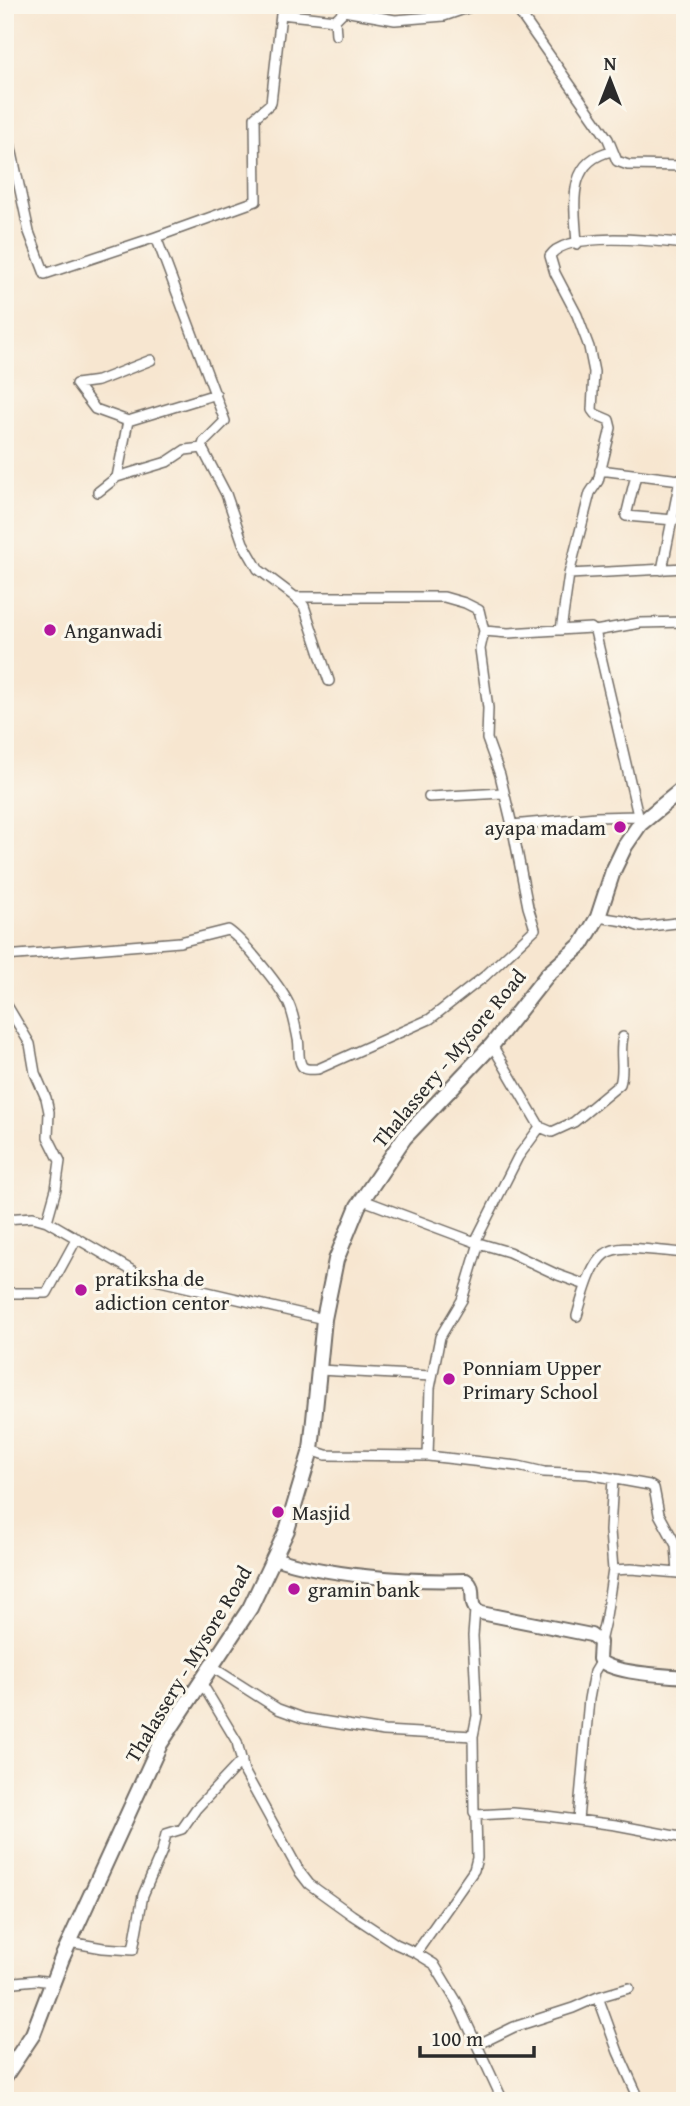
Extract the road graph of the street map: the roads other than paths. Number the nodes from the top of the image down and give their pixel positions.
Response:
1 (476, 5) edge
2 (542, 5) edge
3 (517, 7) edge
4 (335, 20) junction
5 (336, 35) dead end
6 (5, 120) edge
7 (612, 152) junction
8 (685, 166) edge
9 (156, 237) junction
10 (577, 244) junction
11 (685, 244) edge
12 (151, 360) dead end
13 (216, 394) junction
14 (128, 421) junction
15 (202, 448) junction
16 (600, 470) junction
17 (636, 475) junction
18 (117, 477) junction
19 (98, 492) dead end
20 (674, 520) junction
21 (685, 568) edge
22 (662, 570) junction
23 (569, 574) junction
24 (295, 597) junction
25 (685, 622) edge
26 (561, 630) junction
27 (484, 631) junction
28 (596, 631) junction
29 (329, 681) dead end
30 (685, 787) edge
31 (503, 793) junction
32 (429, 797) dead end
33 (639, 820) junction
34 (512, 825) junction
35 (598, 917) junction
36 (685, 922) edge
37 (5, 956) edge
38 (5, 1002) edge
39 (623, 1037) dead end
40 (492, 1045) junction
41 (540, 1127) junction
42 (363, 1200) junction
43 (5, 1219) edge
44 (47, 1221) junction
45 (77, 1238) junction
46 (477, 1243) junction
47 (685, 1253) edge
48 (586, 1285) junction
49 (5, 1293) edge
50 (577, 1316) dead end
51 (324, 1319) junction
52 (318, 1370) junction
53 (431, 1376) junction
54 (311, 1450) junction
55 (428, 1456) junction
56 (613, 1478) junction
57 (274, 1558) junction
58 (612, 1570) junction
59 (681, 1574) edge
60 (475, 1610) junction
61 (600, 1642) junction
62 (600, 1662) junction
63 (212, 1667) junction
64 (685, 1677) edge
65 (201, 1682) junction
66 (473, 1736) junction
67 (242, 1760) junction
68 (476, 1815) junction
69 (578, 1820) junction
70 (685, 1838) edge
71 (69, 1942) junction
72 (416, 1953) junction
73 (52, 1982) junction
74 (5, 1983) edge
75 (629, 1988) dead end
76 (598, 1997) junction
77 (477, 2045) junction
78 (10, 2059) edge
79 (5, 2076) edge
80 (503, 2101) edge
81 (640, 2101) edge

1 - 4 street
2 - 3 street
3 - 7 street
4 - 5 street
4 - 9 street
6 - 9 street
7 - 8 street
7 - 10 street
9 - 13 street
10 - 11 street
10 - 16 street
12 - 14 street
13 - 14 street
13 - 15 street
14 - 18 street
15 - 18 street
15 - 24 street
16 - 17 street
16 - 23 street
17 - 20 street
17 - 20 street
18 - 19 street
20 - 22 street
21 - 22 street
22 - 23 street
23 - 26 street
24 - 27 street
24 - 29 street
25 - 28 street
26 - 27 street
26 - 28 street
27 - 31 street
28 - 33 street
30 - 33 main road, Thalassery - Mysore Road
31 - 32 street
31 - 34 street
33 - 34 street
33 - 35 main road, Thalassery - Mysore Road
34 - 37 street
35 - 36 street
35 - 40 main road, Thalassery - Mysore Road
38 - 44 street
39 - 41 street
40 - 41 street
40 - 42 main road, Thalassery - Mysore Road
41 - 46 street
42 - 46 street
42 - 51 main road, Thalassery - Mysore Road
43 - 44 street
44 - 45 street
45 - 49 street
45 - 51 street
46 - 48 street
46 - 53 street
47 - 48 street
48 - 50 street
51 - 52 main road, Thalassery - Mysore Road
52 - 53 street
52 - 54 main road, Thalassery - Mysore Road
53 - 55 street
54 - 55 street
54 - 57 main road, Thalassery - Mysore Road
55 - 56 street
56 - 58 street
56 - 59 street
57 - 60 street
57 - 63 main road, Thalassery - Mysore Road
58 - 59 street
58 - 61 street
60 - 61 street
60 - 66 street
61 - 62 street
62 - 64 street
62 - 69 street
63 - 65 main road, Thalassery - Mysore Road
63 - 66 street
65 - 67 street
65 - 71 main road, Thalassery - Mysore Road
66 - 68 street
67 - 71 street
67 - 72 street
68 - 69 street
68 - 72 street
69 - 70 street
71 - 73 main road, Thalassery - Mysore Road
72 - 77 street
73 - 74 street
73 - 78 main road, Thalassery - Mysore Road
75 - 76 street
76 - 77 street
76 - 81 street
77 - 80 street
78 - 79 main road, Thalassery - Mysore Road

